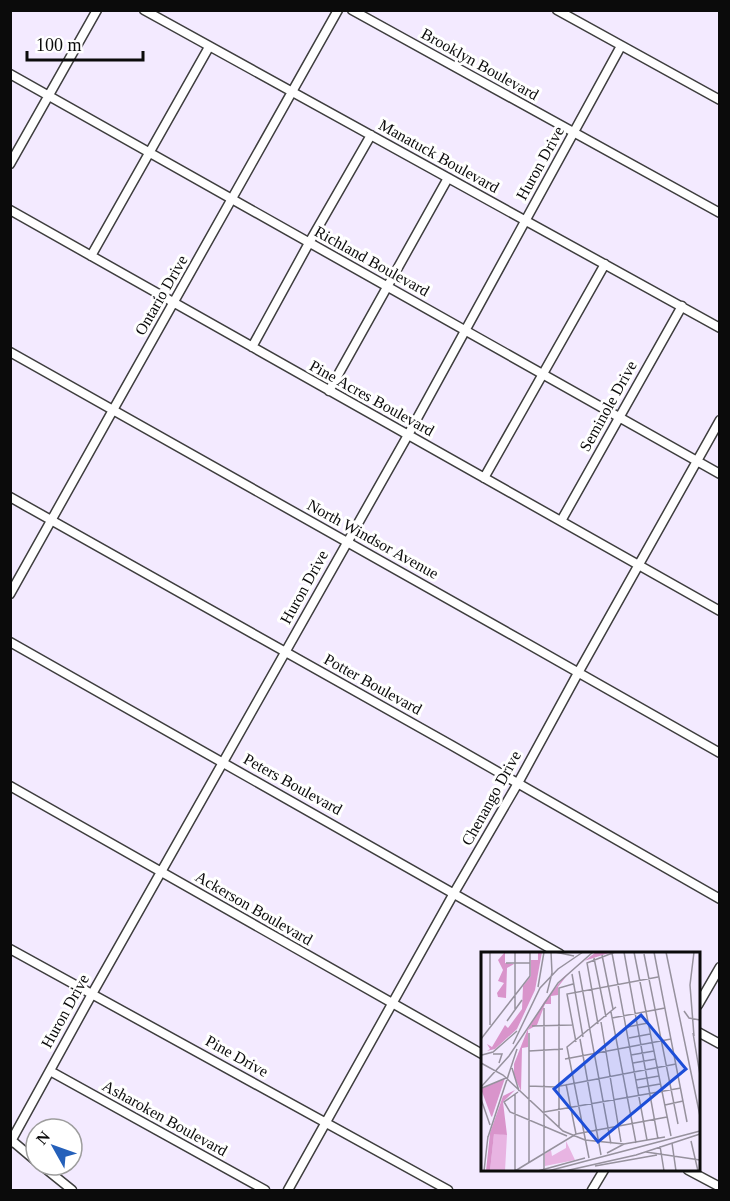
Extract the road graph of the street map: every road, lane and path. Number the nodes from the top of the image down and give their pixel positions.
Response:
1 (97, 10) edge
2 (144, 10) edge
3 (338, 10) edge
4 (352, 10) edge
5 (557, 10) edge
6 (209, 46) junction
7 (621, 46) junction
8 (10, 74) edge
9 (293, 92) junction
10 (49, 96) junction
11 (720, 100) edge
12 (574, 134) junction
13 (371, 135) junction
14 (150, 152) junction
15 (10, 164) edge
16 (448, 178) junction
17 (233, 199) junction
18 (10, 210) edge
19 (720, 213) edge
20 (526, 221) junction
21 (309, 243) junction
22 (91, 256) junction
23 (605, 264) junction
24 (387, 286) junction
25 (174, 302) junction
26 (682, 306) junction
27 (720, 328) edge
28 (466, 330) junction
29 (252, 347) junction
30 (10, 352) edge
31 (543, 374) junction
32 (329, 391) junction
33 (113, 410) junction
34 (619, 417) junction
35 (720, 420) edge
36 (408, 435) junction
37 (697, 461) junction
38 (720, 474) edge
39 (484, 478) junction
40 (10, 497) edge
41 (52, 520) junction
42 (561, 521) junction
43 (347, 542) junction
44 (639, 565) junction
45 (10, 594) edge
46 (720, 611) edge
47 (10, 642) edge
48 (285, 652) junction
49 (578, 673) junction
50 (720, 753) edge
51 (223, 761) junction
52 (518, 783) junction
53 (10, 786) edge
54 (161, 872) junction
55 (454, 893) junction
56 (720, 899) edge
57 (10, 949) edge
58 (557, 952) edge
59 (720, 967) edge
60 (92, 994) junction
61 (700, 1003) edge
62 (393, 1005) junction
63 (700, 1033) edge
64 (720, 1044) edge
65 (481, 1053) edge
66 (50, 1071) junction
67 (326, 1122) junction
68 (11, 1141) edge
69 (24, 1151) edge
70 (603, 1171) edge
71 (690, 1171) edge
72 (55, 1177) edge
73 (720, 1187) edge
74 (72, 1191) edge
75 (266, 1191) edge
76 (288, 1191) edge
77 (448, 1191) edge
78 (592, 1191) edge

1 - 10 street
2 - 6 street, Manatuck Boulevard
3 - 9 street, Ontario Drive
4 - 12 street, Brooklyn Boulevard
5 - 7 street
6 - 9 street, Manatuck Boulevard
6 - 14 street
7 - 11 street
7 - 12 street, Huron Drive
8 - 10 street, Richland Boulevard
9 - 13 street, Manatuck Boulevard
9 - 17 street, Ontario Drive
10 - 14 street, Richland Boulevard
10 - 15 street
12 - 19 street, Brooklyn Boulevard
12 - 20 street, Huron Drive
13 - 16 street, Manatuck Boulevard
13 - 21 street
14 - 17 street, Richland Boulevard
14 - 22 street
16 - 20 street, Manatuck Boulevard
16 - 24 street
17 - 21 street, Richland Boulevard
17 - 25 street, Ontario Drive
18 - 22 street, Pine Acres Boulevard
20 - 23 street, Manatuck Boulevard
20 - 28 street, Huron Drive
21 - 24 street, Richland Boulevard
21 - 29 street
22 - 25 street, Pine Acres Boulevard
23 - 26 street, Manatuck Boulevard
23 - 31 street
24 - 28 street, Richland Boulevard
24 - 32 street
25 - 29 street, Pine Acres Boulevard
25 - 33 street, Ontario Drive
26 - 27 street, Manatuck Boulevard
26 - 34 street, Seminole Drive
28 - 31 street, Richland Boulevard
28 - 36 street, Huron Drive
29 - 32 street, Pine Acres Boulevard
30 - 33 street, North Windsor Avenue
31 - 34 street, Richland Boulevard
31 - 39 street
32 - 36 street, Pine Acres Boulevard
33 - 41 street, Ontario Drive
33 - 43 street, North Windsor Avenue
34 - 37 street, Richland Boulevard
34 - 42 street, Seminole Drive
35 - 37 street, Chenango Drive
36 - 39 street, Pine Acres Boulevard
36 - 43 street, Huron Drive
37 - 38 street, Richland Boulevard
37 - 44 street, Chenango Drive
39 - 42 street, Pine Acres Boulevard
40 - 41 street, Potter Boulevard
41 - 45 street, Ontario Drive
41 - 48 street, Potter Boulevard
42 - 44 street, Pine Acres Boulevard
43 - 48 street, Huron Drive
43 - 49 street, North Windsor Avenue
44 - 46 street, Pine Acres Boulevard
44 - 49 street, Chenango Drive
47 - 51 street, Peters Boulevard
48 - 51 street, Huron Drive
48 - 52 street, Potter Boulevard
49 - 50 street, North Windsor Avenue
49 - 52 street, Chenango Drive
51 - 54 street, Huron Drive
51 - 55 street, Peters Boulevard
52 - 55 street, Chenango Drive
52 - 56 street, Potter Boulevard
53 - 54 street, Ackerson Boulevard
54 - 60 street, Huron Drive
54 - 62 street, Ackerson Boulevard
55 - 58 street, Peters Boulevard
55 - 62 street, Chenango Drive
57 - 60 street, Pine Drive
59 - 61 street
60 - 66 street, Huron Drive
60 - 67 street, Pine Drive
62 - 65 street, Ackerson Boulevard
62 - 67 street, Chenango Drive
63 - 64 street
66 - 68 street, Huron Drive
66 - 75 street, Asharoken Boulevard
67 - 76 street, Chenango Drive
67 - 77 street, Pine Drive
68 - 69 street
70 - 78 street
71 - 73 street
72 - 74 street

